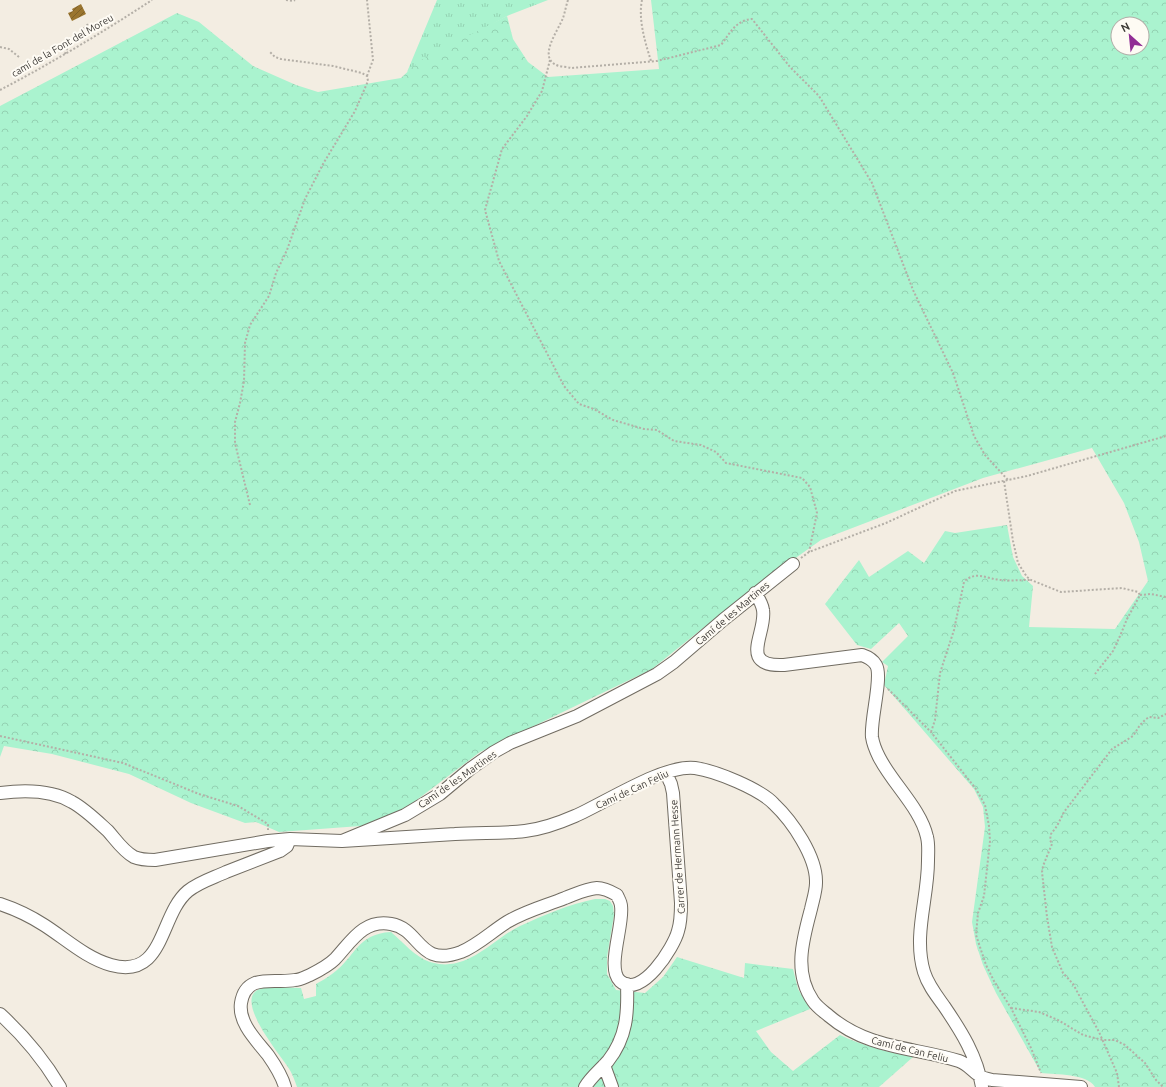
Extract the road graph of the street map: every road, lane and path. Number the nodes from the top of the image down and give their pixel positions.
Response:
1 (152, 0) edge
2 (286, 0) edge
3 (295, 0) edge
4 (367, 0) edge
5 (568, 0) edge
6 (642, 0) edge
7 (89, 23) dead end
8 (0, 47) edge
9 (270, 52) dead end
10 (65, 54) junction
11 (19, 57) dead end
12 (550, 60) junction
13 (651, 61) junction
14 (367, 76) junction
15 (0, 90) edge
16 (1166, 436) edge
17 (1008, 480) junction
18 (1004, 481) junction
19 (250, 506) dead end
20 (809, 552) junction
21 (794, 564) joint
22 (1031, 580) junction
23 (755, 593) junction
24 (1140, 595) junction
25 (1166, 596) edge
26 (1095, 674) dead end
27 (878, 679) junction
28 (1166, 714) edge
29 (931, 732) junction
30 (0, 736) edge
31 (666, 773) junction
32 (0, 793) edge
33 (290, 839) junction
34 (268, 841) junction
35 (342, 841) junction
36 (0, 904) edge
37 (627, 984) junction
38 (1011, 1008) junction
39 (0, 1014) edge
40 (1103, 1040) junction
41 (604, 1065) junction
42 (981, 1082) edge
43 (1046, 1084) junction
44 (60, 1087) edge
45 (285, 1087) edge
46 (585, 1087) edge
47 (612, 1087) edge
48 (1081, 1087) edge
49 (1119, 1087) edge
50 (1163, 1087) edge

1 - 10 path, camí de la Font del Moreu
2 - 3 path
4 - 14 path
5 - 12 path
6 - 13 path
7 - 10 path
8 - 11 path
9 - 14 path
10 - 15 path, camí de la Font del Moreu
12 - 13 path
12 - 20 path
13 - 17 path
14 - 19 path
16 - 17 path
17 - 18 path
18 - 20 path
18 - 22 path
20 - 21 path
21 - 23 street, Camí de les Martines
22 - 24 path
22 - 29 path
23 - 27 street
23 - 35 street, Camí de les Martines
24 - 25 path
24 - 26 path
27 - 29 path
27 - 42 street
28 - 40 path
29 - 38 path
30 - 34 path
31 - 35 street, Camí de Can Feliu
31 - 37 street, Carrer de Hermann Hesse
31 - 42 street, Camí de Can Feliu
32 - 34 street, Camí de les Martines
33 - 34 street, Camí de les Martines
33 - 35 street, Camí de les Martines
33 - 36 street
37 - 41 street
37 - 45 street
38 - 40 path
38 - 43 path
39 - 44 street
40 - 49 path
40 - 50 path
41 - 46 street
41 - 47 street
42 - 43 street
43 - 48 street

